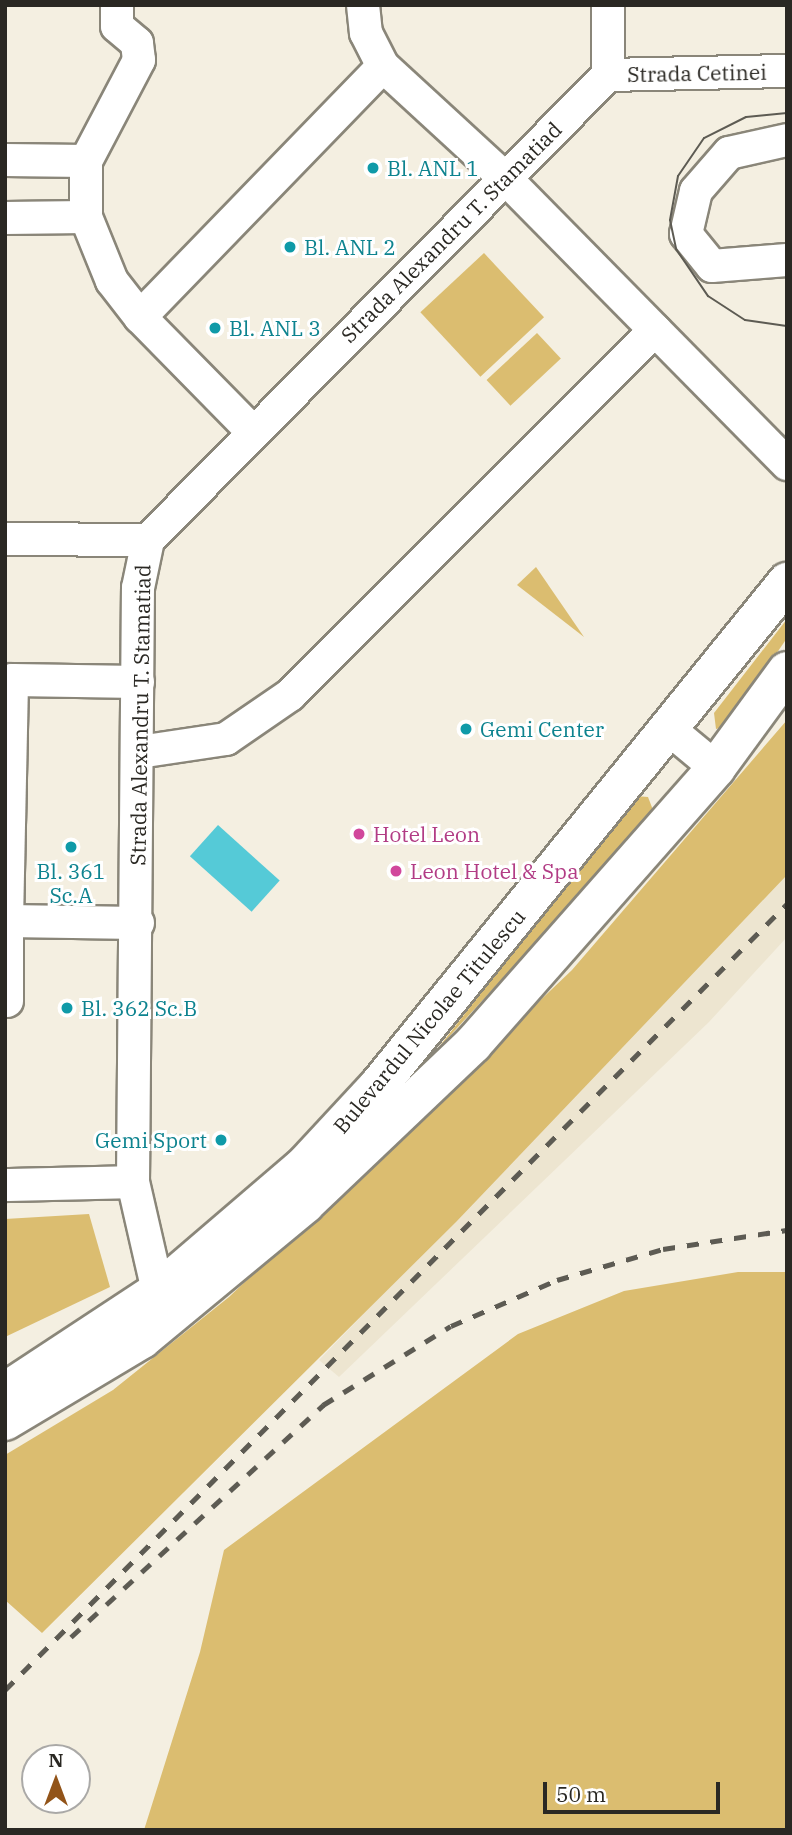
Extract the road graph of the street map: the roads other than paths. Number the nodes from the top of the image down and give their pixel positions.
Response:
1 (117, 5) edge
2 (608, 5) edge
3 (358, 6) edge
4 (383, 65) junction
5 (787, 71) edge
6 (608, 75) junction
7 (787, 140) edge
8 (5, 160) edge
9 (86, 161) junction
10 (505, 178) junction
11 (5, 218) edge
12 (86, 218) junction
13 (787, 260) edge
14 (132, 281) dead end
15 (140, 317) junction
16 (655, 330) junction
17 (252, 431) junction
18 (787, 464) edge
19 (5, 539) edge
20 (148, 540) junction
21 (787, 582) edge
22 (787, 671) edge
23 (9, 680) edge
24 (138, 682) junction
25 (669, 729) junction
26 (139, 752) junction
27 (8, 767) edge
28 (716, 768) junction
29 (8, 921) junction
30 (138, 923) junction
31 (8, 1001) dead end
32 (133, 1182) junction
33 (5, 1185) edge
34 (158, 1291) junction
35 (5, 1392) edge
36 (5, 1421) edge

1 - 9 street
2 - 6 street
3 - 4 street
4 - 10 street
4 - 15 street
5 - 6 street, Strada Cetinei
6 - 10 street, Strada Alexandru T. Stamatiad
7 - 13 street
8 - 9 street
9 - 12 street
10 - 16 street
10 - 17 street, Strada Alexandru T. Stamatiad
11 - 12 street
12 - 15 street
14 - 15 street
15 - 17 street
16 - 18 street
16 - 26 street
17 - 20 street, Strada Alexandru T. Stamatiad
19 - 20 street
20 - 24 street, Strada Alexandru T. Stamatiad
21 - 25 main road, Bulevardul Nicolae Titulescu
22 - 28 main road, Bulevardul Nicolae Titulescu
23 - 24 street
23 - 27 street
24 - 26 street, Strada Alexandru T. Stamatiad
25 - 28 street
25 - 34 main road, Bulevardul Nicolae Titulescu
26 - 30 street, Strada Alexandru T. Stamatiad
27 - 29 street
28 - 36 main road, Bulevardul Nicolae Titulescu
29 - 30 street
29 - 31 street
30 - 32 street, Strada Alexandru T. Stamatiad
32 - 33 street
32 - 34 street, Strada Alexandru T. Stamatiad
34 - 35 main road, Bulevardul Nicolae Titulescu

